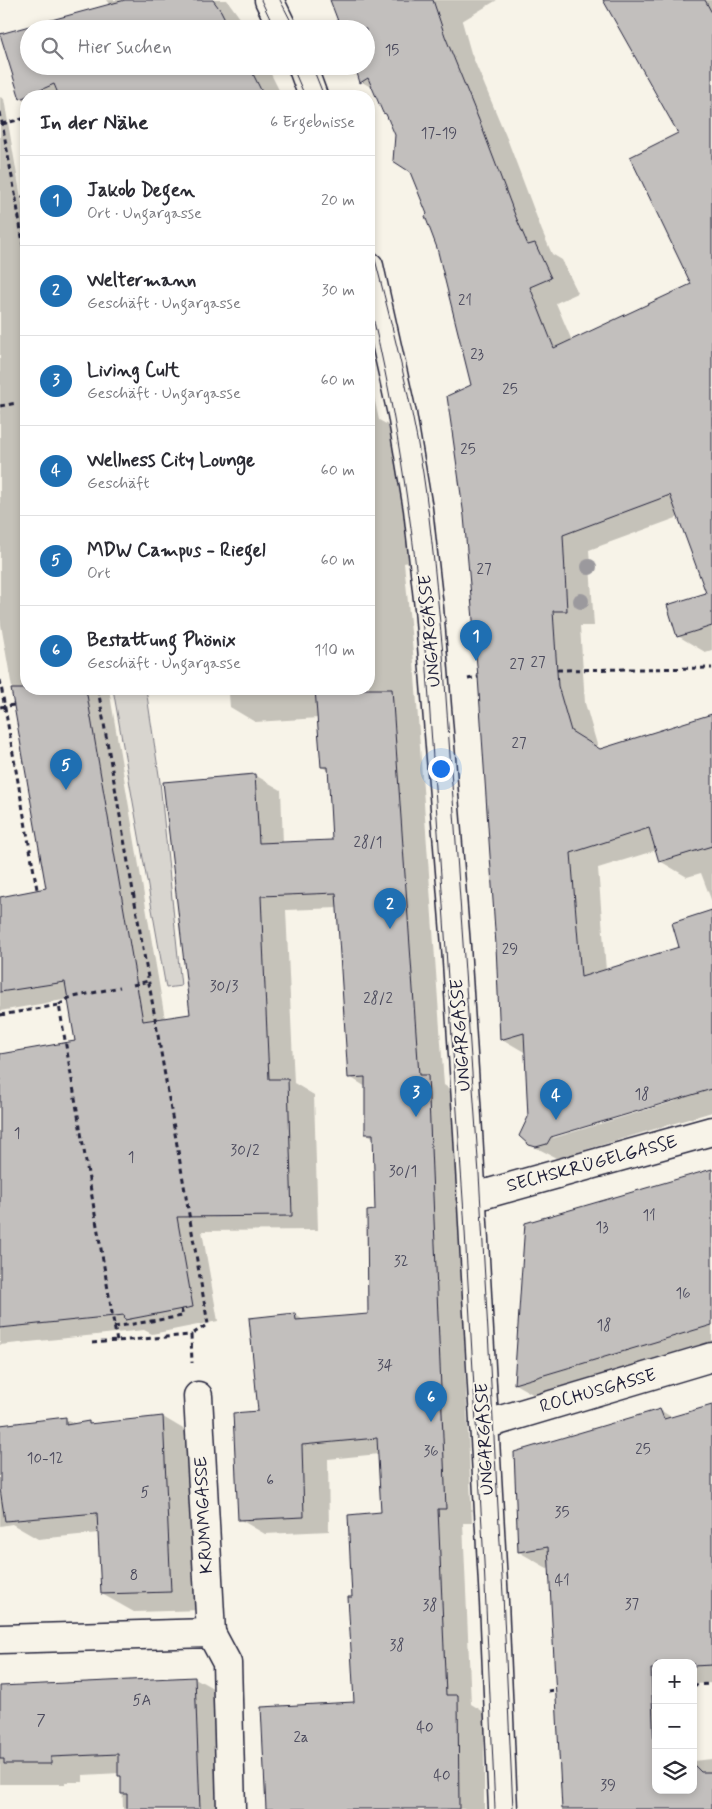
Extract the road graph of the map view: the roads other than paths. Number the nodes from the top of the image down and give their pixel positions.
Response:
1 (269, 0) edge
2 (279, 20) edge
3 (305, 75) edge
4 (311, 90) edge
5 (375, 293) edge
6 (712, 1131) edge
7 (471, 1198) junction
8 (712, 1357) edge
9 (198, 1396) road end
10 (484, 1425) junction
11 (211, 1633) junction
12 (0, 1639) edge
13 (231, 1809) edge
14 (503, 1809) edge

1 - 2 main road
3 - 4 main road
5 - 7 main road, UNGARGASSE
6 - 7 main road, SECHSKRÜGELGASSE
7 - 10 main road, UNGARGASSE
8 - 10 main road, ROCHUSGASSE
9 - 11 main road, KRUMMGASSE
10 - 14 main road, UNGARGASSE
11 - 12 main road
11 - 13 main road, KRUMMGASSE

